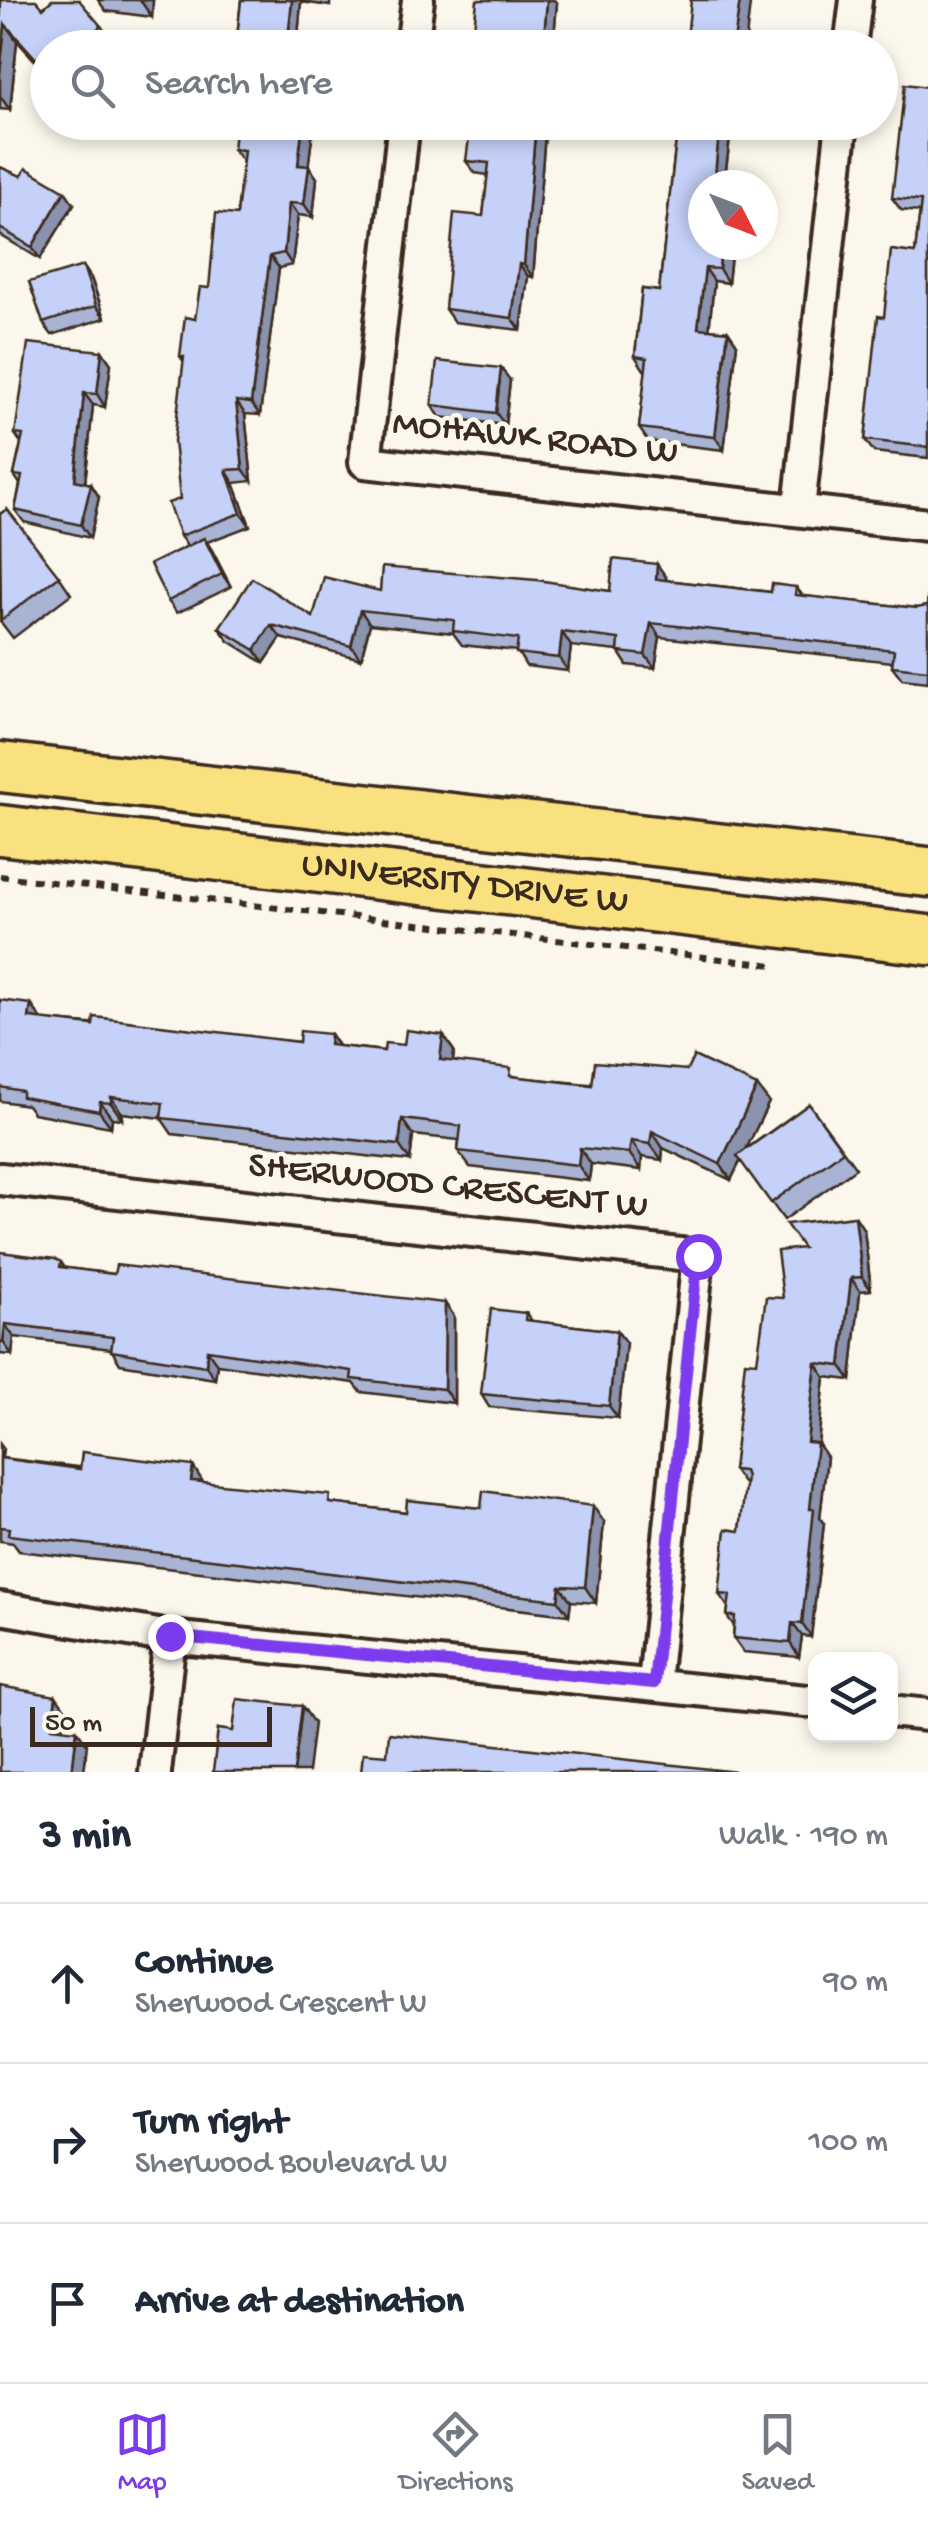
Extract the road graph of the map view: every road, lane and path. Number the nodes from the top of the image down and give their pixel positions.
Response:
1 (418, 0) edge
2 (856, 0) edge
3 (414, 30) edge
4 (852, 30) edge
5 (402, 140) edge
6 (840, 140) edge
7 (799, 508) junction
8 (928, 525) edge
9 (0, 767) edge
10 (0, 830) edge
11 (928, 872) edge
12 (0, 876) edge
13 (928, 940) edge
14 (789, 967) dead end
15 (0, 1180) edge
16 (0, 1608) edge
17 (170, 1636) junction
18 (654, 1683) junction
19 (808, 1701) edge
20 (898, 1712) edge
21 (928, 1715) edge
22 (155, 1772) edge

1 - 3 street
2 - 4 street
5 - 7 street, MOHAWK ROAD W
6 - 7 street
7 - 8 street, MOHAWK ROAD W
9 - 11 main road, UNIVERSITY DRIVE W
10 - 13 main road, UNIVERSITY DRIVE W
12 - 14 path
15 - 18 street, SHERWOOD CRESCENT W
16 - 17 street
17 - 18 street
17 - 22 street
18 - 19 street
20 - 21 street

